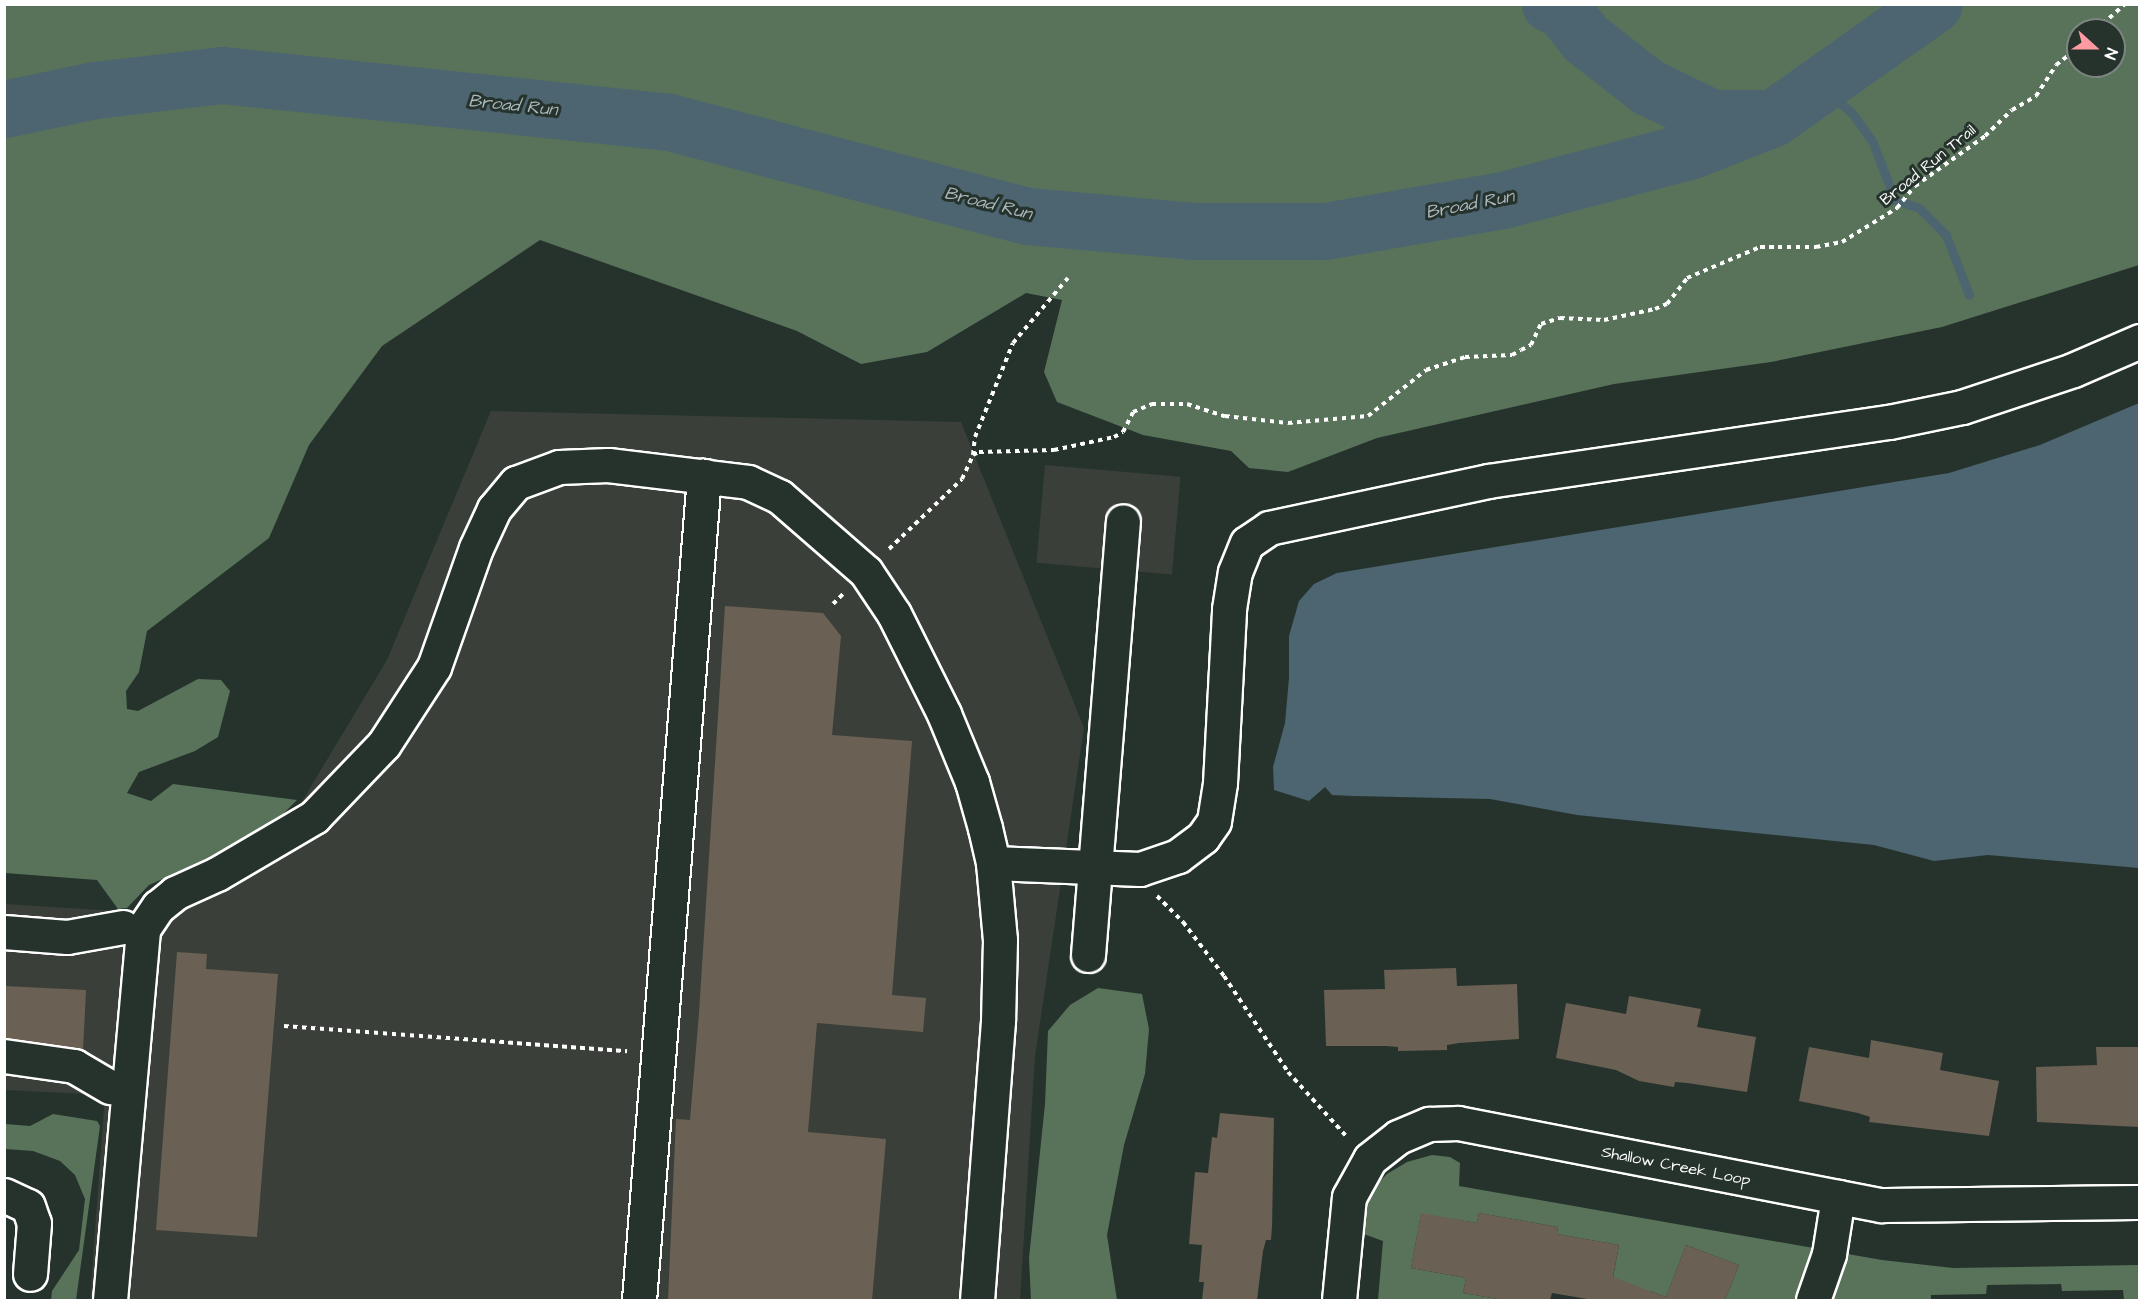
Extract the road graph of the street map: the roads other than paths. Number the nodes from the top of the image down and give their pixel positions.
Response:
1 (2139, 341) edge
2 (704, 476) junction
3 (1123, 520) dead end
4 (993, 863) junction
5 (1094, 868) junction
6 (123, 927) dead end
7 (4, 932) edge
8 (1088, 954) dead end
9 (4, 1056) edge
10 (110, 1087) dead end
11 (4, 1195) edge
12 (1838, 1197) junction
13 (2139, 1202) edge
14 (30, 1274) dead end
15 (110, 1300) edge
16 (639, 1300) edge
17 (977, 1300) edge
18 (1339, 1300) edge
19 (1813, 1300) edge

1 - 5 street
2 - 4 street
2 - 15 street
2 - 16 street
3 - 5 street
4 - 5 street
4 - 17 street
5 - 8 street
6 - 7 street
9 - 10 street
11 - 14 street
12 - 13 street, Shallow Creek Loop
12 - 18 street, Shallow Creek Loop
12 - 19 street

